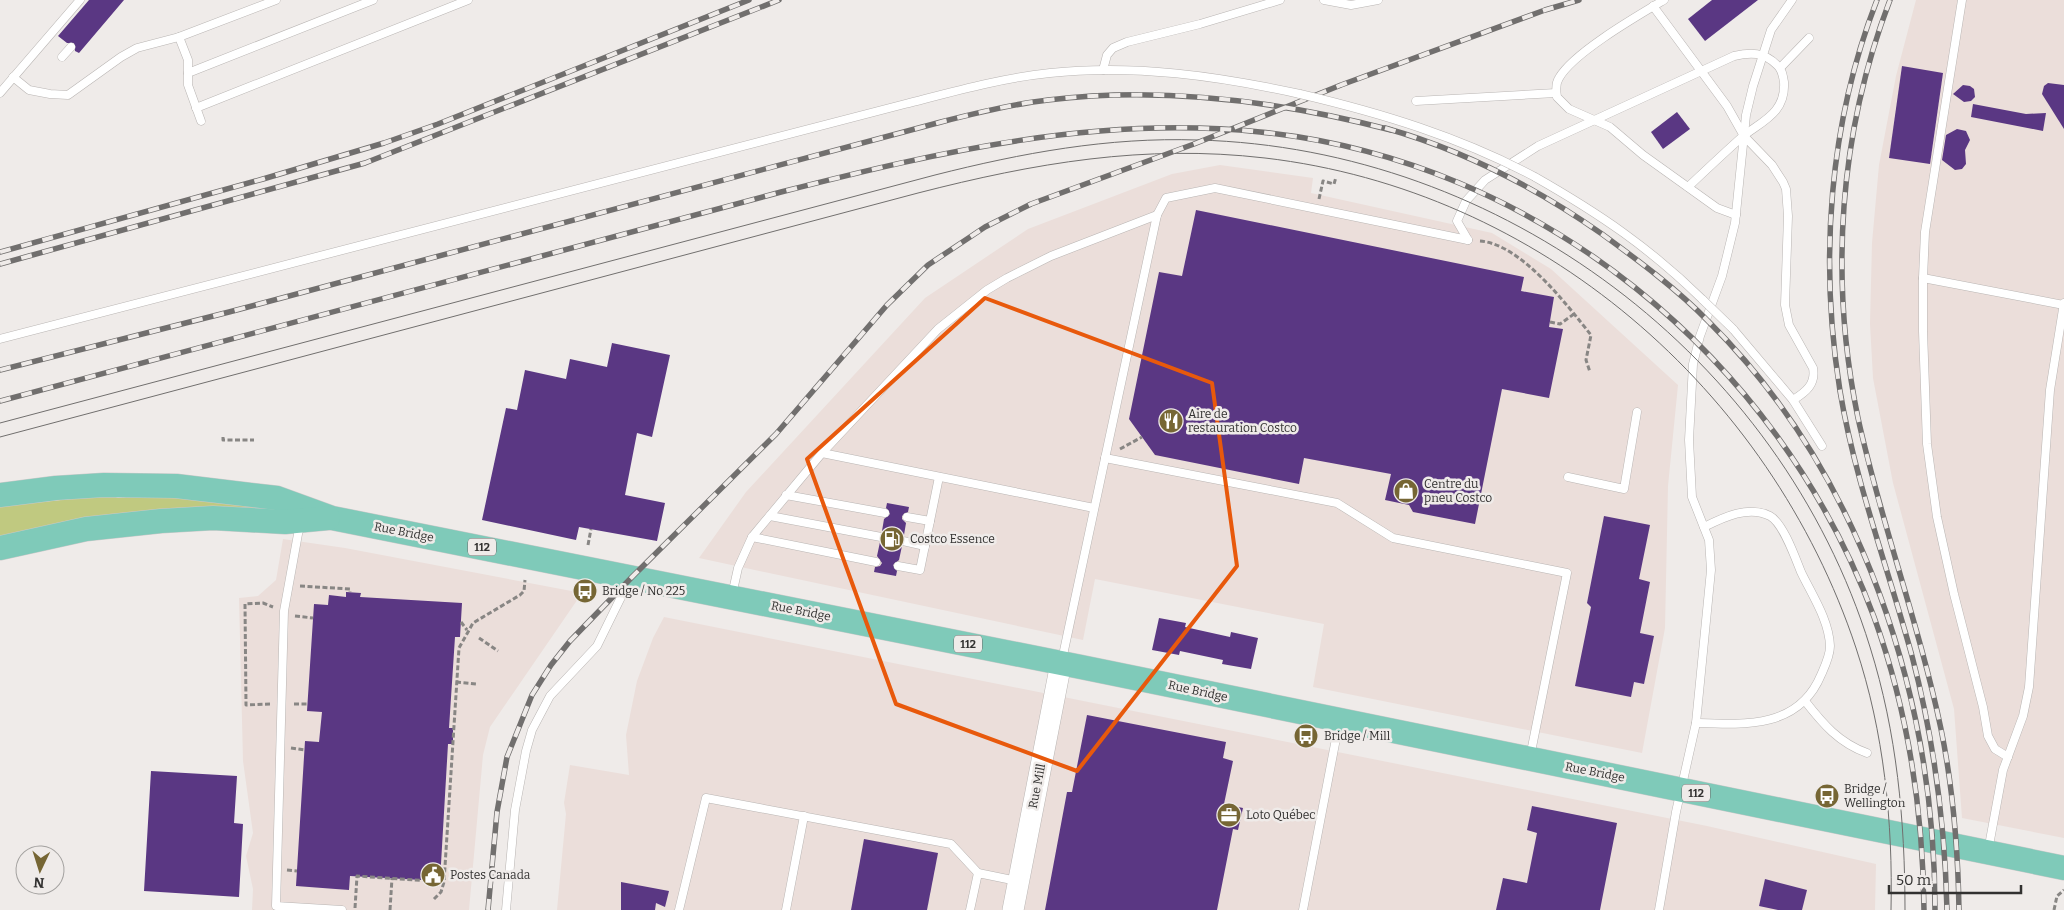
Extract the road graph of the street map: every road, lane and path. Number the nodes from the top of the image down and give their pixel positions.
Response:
1 (80, 0) edge
2 (276, 0) edge
3 (373, 0) edge
4 (468, 0) edge
5 (1246, 0) edge
6 (1280, 0) edge
7 (1324, 0) edge
8 (1378, 0) edge
9 (1664, 0) edge
10 (1792, 0) edge
11 (1962, 0) edge
12 (1653, 6) junction
13 (1249, 10) junction
14 (179, 37) junction
15 (1809, 38) dead end
16 (72, 47) dead end
17 (1762, 55) junction
18 (62, 57) dead end
19 (1780, 68) junction
20 (1103, 70) junction
21 (1703, 72) junction
22 (188, 73) junction
23 (13, 77) junction
24 (0, 93) edge
25 (1556, 93) junction
26 (1416, 101) dead end
27 (196, 108) junction
28 (1594, 120) junction
29 (201, 121) dead end
30 (1744, 136) junction
31 (1336, 177) dead end
32 (1322, 185) dead end
33 (1688, 187) junction
34 (1157, 215) junction
35 (1736, 215) junction
36 (1488, 242) dead end
37 (1923, 278) junction
38 (2064, 304) edge
39 (1574, 314) junction
40 (1550, 322) dead end
41 (0, 339) edge
42 (1590, 372) dead end
43 (1793, 400) junction
44 (1637, 412) dead end
45 (223, 437) dead end
46 (1142, 437) dead end
47 (254, 440) dead end
48 (1130, 443) dead end
49 (1822, 446) dead end
50 (822, 453) junction
51 (1105, 458) junction
52 (939, 477) junction
53 (1568, 477) dead end
54 (786, 495) junction
55 (0, 496) edge
56 (1094, 508) junction
57 (301, 513) junction
58 (885, 513) dead end
59 (770, 516) junction
60 (907, 517) dead end
61 (930, 522) junction
62 (1704, 527) junction
63 (590, 529) dead end
64 (752, 537) junction
65 (881, 537) dead end
66 (902, 541) dead end
67 (588, 545) dead end
68 (925, 546) junction
69 (0, 548) edge
70 (876, 562) dead end
71 (898, 566) dead end
72 (632, 577) junction
73 (525, 580) dead end
74 (298, 586) dead end
75 (350, 592) dead end
76 (732, 597) junction
77 (284, 611) junction
78 (313, 618) dead end
79 (461, 622) dead end
80 (467, 630) junction
81 (480, 638) dead end
82 (498, 651) dead end
83 (1061, 663) junction
84 (456, 682) junction
85 (476, 684) dead end
86 (1805, 701) junction
87 (281, 704) junction
88 (308, 704) dead end
89 (1339, 720) junction
90 (1696, 723) junction
91 (1867, 753) dead end
92 (2008, 756) junction
93 (1530, 759) junction
94 (1681, 790) junction
95 (804, 816) junction
96 (1987, 852) junction
97 (2064, 868) edge
98 (978, 873) junction
99 (392, 878) junction
100 (1019, 881) junction
101 (444, 882) junction
102 (2064, 890) edge
103 (434, 899) dead end
104 (292, 909) edge
105 (342, 910) edge
106 (355, 910) edge
107 (390, 910) edge
108 (506, 910) edge
109 (680, 910) edge
110 (786, 910) edge
111 (970, 910) edge
112 (1013, 910) edge
113 (1303, 910) edge
114 (1660, 910) edge
115 (2054, 910) edge

1 - 23 lane
2 - 14 lane
3 - 22 lane
4 - 27 lane
5 - 13 lane
6 - 13 lane
7 - 8 lane
9 - 12 lane
10 - 17 lane
11 - 37 lane
12 - 21 lane
12 - 25 lane
13 - 20 lane
14 - 22 lane
14 - 23 lane
15 - 19 lane
16 - 18 lane
17 - 19 lane
17 - 21 lane
17 - 30 lane
19 - 30 lane
20 - 41 lane
20 - 43 lane, bridge
21 - 28 lane
21 - 30 lane
22 - 27 lane
23 - 24 lane
25 - 26 lane
25 - 28 lane
27 - 29 lane
28 - 33 lane
28 - 34 lane
30 - 33 lane
30 - 35 lane
30 - 43 lane
31 - 32 path
33 - 35 lane
34 - 50 lane
34 - 51 lane
35 - 62 lane
36 - 39 path
37 - 38 lane
37 - 92 lane
38 - 92 lane
39 - 40 path
39 - 42 path
43 - 49 lane
44 - 53 lane
45 - 47 path
46 - 48 path
50 - 52 lane
50 - 54 lane
51 - 56 lane
51 - 93 lane
52 - 56 lane
52 - 61 lane
54 - 58 lane
54 - 59 lane
55 - 57 main road, Rue Bridge / 112
56 - 83 lane
57 - 69 main road, Rue Bridge / 112
57 - 72 main road, Rue Bridge / 112
57 - 77 lane
59 - 64 lane
59 - 65 lane
60 - 61 lane
61 - 68 lane
62 - 86 lane
62 - 90 lane
63 - 67 path
64 - 70 lane
64 - 76 lane
66 - 68 lane
68 - 71 lane
72 - 76 main road, Rue Bridge / 112
72 - 108 lane
73 - 80 path
74 - 75 path
76 - 83 main road, Rue Bridge / 112
77 - 78 path
77 - 87 lane
77 - 87 path
79 - 80 path
80 - 84 path
81 - 82 path
83 - 89 main road, Rue Bridge / 112
83 - 100 street, Rue Mill
84 - 85 path
84 - 101 path
86 - 90 lane
86 - 91 lane
87 - 88 path
87 - 104 lane
89 - 93 main road, Rue Bridge / 112
89 - 113 lane
90 - 94 lane
92 - 96 lane
93 - 94 main road, Rue Bridge / 112
94 - 96 main road, Rue Bridge / 112
94 - 114 lane
95 - 98 lane
95 - 109 lane
95 - 110 lane
96 - 97 main road, Rue Bridge / 112
98 - 100 lane
98 - 111 lane
99 - 101 path
99 - 106 path
99 - 107 path
100 - 112 street, Rue Mill
101 - 103 path
102 - 115 path
104 - 105 lane

